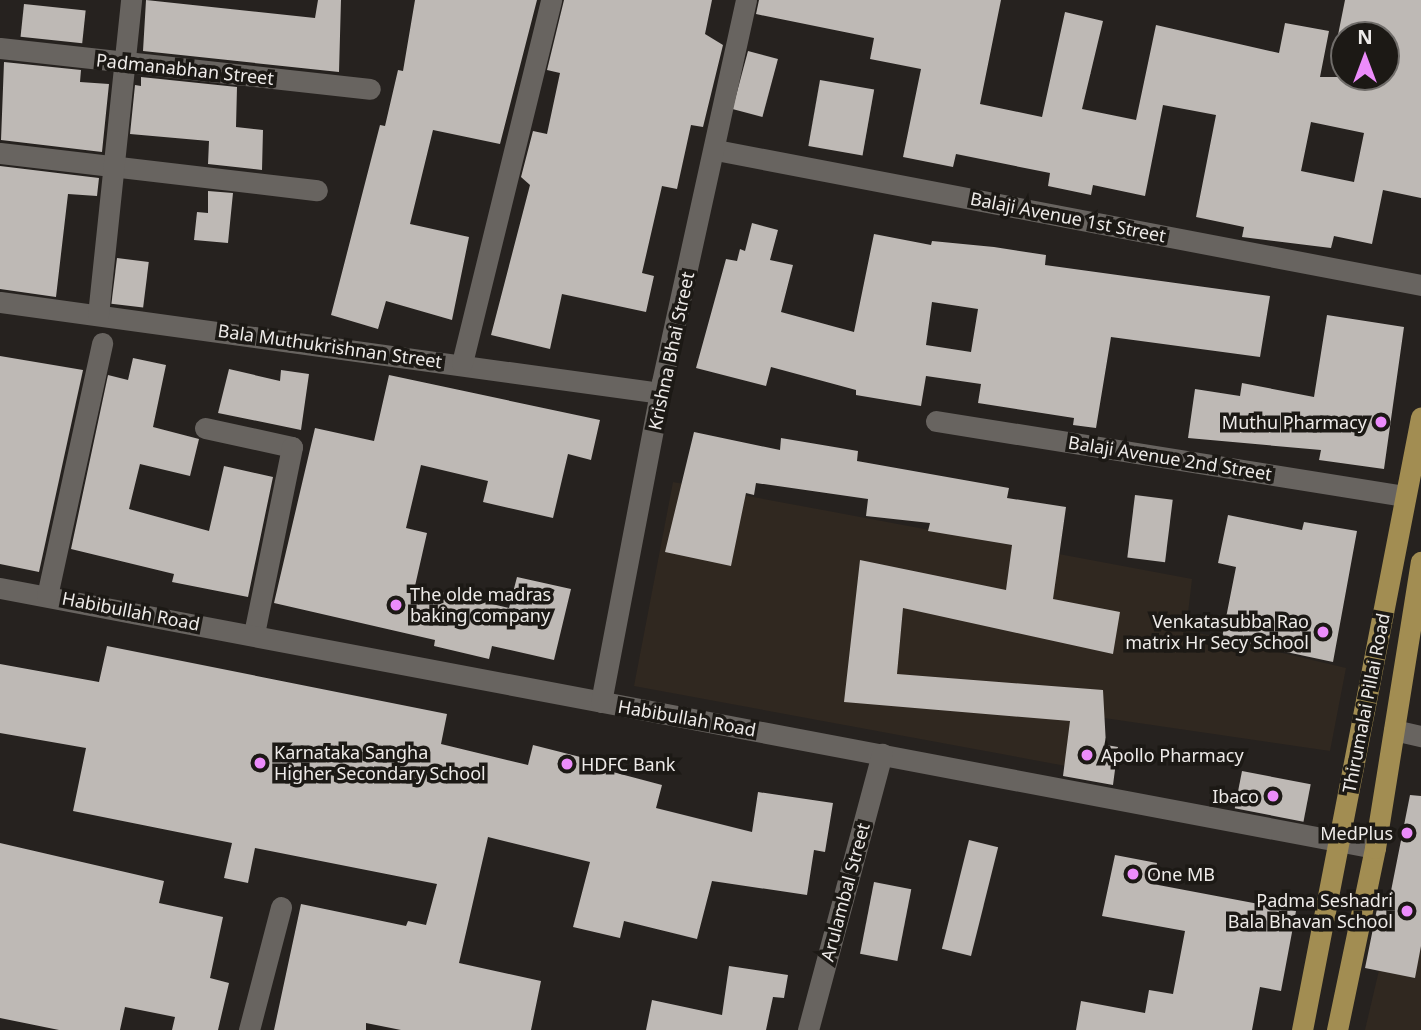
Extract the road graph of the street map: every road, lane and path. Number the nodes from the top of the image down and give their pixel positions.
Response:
1 (131, 0) edge
2 (551, 0) edge
3 (746, 0) edge
4 (0, 48) edge
5 (122, 62) junction
6 (370, 89) dead end
7 (716, 150) junction
8 (0, 153) edge
9 (112, 166) junction
10 (317, 190) dead end
11 (1421, 285) edge
12 (0, 302) edge
13 (97, 315) junction
14 (102, 344) dead end
15 (462, 363) junction
16 (660, 393) junction
17 (1421, 416) edge
18 (936, 421) dead end
19 (205, 428) dead end
20 (1405, 496) junction
21 (1421, 562) edge
22 (0, 588) edge
23 (47, 596) junction
24 (254, 634) junction
25 (601, 702) junction
26 (1394, 730) junction
27 (1421, 736) edge
28 (882, 754) junction
29 (1340, 841) junction
30 (1375, 848) junction
31 (281, 907) dead end
32 (249, 1030) edge
33 (808, 1030) edge
34 (1302, 1030) edge
35 (1337, 1030) edge

1 - 5 street
2 - 15 street
3 - 7 street, Krishna Bhai Street
4 - 5 street, Padmanabhan Street
5 - 6 street, Padmanabhan Street
5 - 9 street
7 - 11 street, Balaji Avenue 1st Street
7 - 16 street, Krishna Bhai Street
8 - 9 street
9 - 10 street
9 - 13 street
12 - 13 street, Bala Muthukrishnan Street
13 - 15 street, Bala Muthukrishnan Street
14 - 23 street
15 - 16 street, Bala Muthukrishnan Street
16 - 25 street, Krishna Bhai Street
17 - 20 main road, Thirumalai Pillai Road
18 - 20 street, Balaji Avenue 2nd Street
19 - 24 street
20 - 29 main road, Thirumalai Pillai Road
21 - 26 main road
22 - 23 street, Habibullah Road
23 - 24 street, Habibullah Road
24 - 25 street, Habibullah Road
25 - 28 street, Habibullah Road
26 - 27 street
26 - 30 main road
28 - 29 street, Habibullah Road
28 - 33 street, Arulambal Street
29 - 30 street, Habibullah Road
29 - 34 main road, Thirumalai Pillai Road
30 - 35 main road
31 - 32 street

